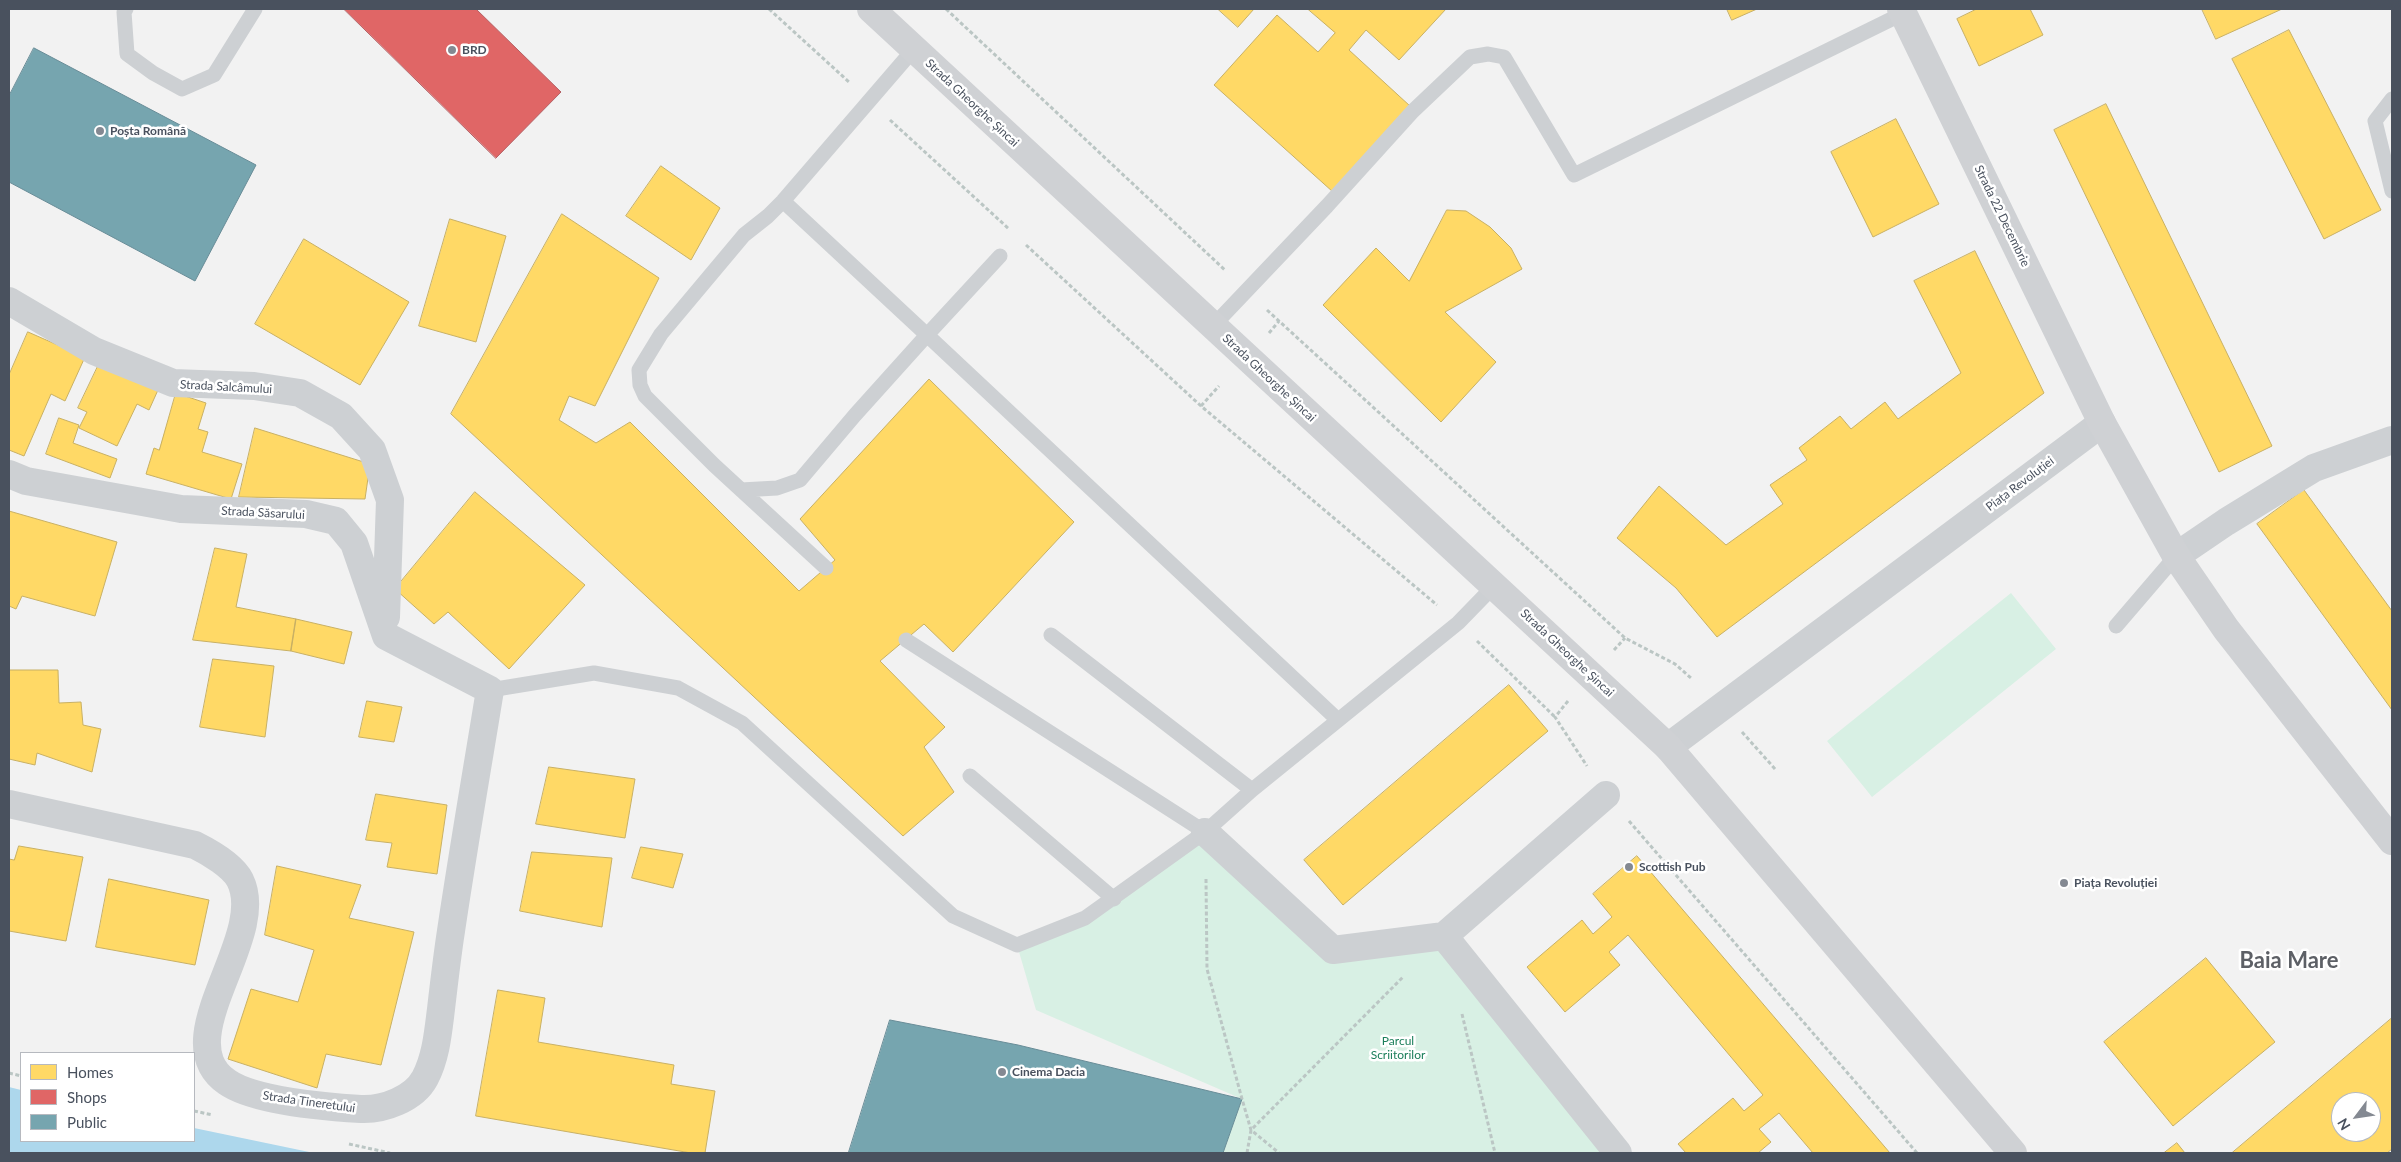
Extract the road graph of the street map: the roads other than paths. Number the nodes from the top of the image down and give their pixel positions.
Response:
1 (126, 9) edge
2 (255, 9) edge
3 (870, 9) edge
4 (1906, 10) edge
5 (914, 49) junction
6 (2392, 99) edge
7 (2392, 191) edge
8 (783, 201) junction
9 (1000, 256) dead end
10 (9, 301) edge
11 (1212, 327) junction
12 (927, 335) junction
13 (2102, 423) junction
14 (2392, 440) edge
15 (9, 474) edge
16 (741, 490) junction
17 (2176, 556) junction
18 (826, 568) dead end
19 (1494, 586) junction
20 (2116, 626) dead end
21 (1051, 635) dead end
22 (386, 636) junction
23 (906, 640) dead end
24 (490, 690) junction
25 (1338, 720) junction
26 (1668, 747) junction
27 (970, 776) dead end
28 (1252, 790) junction
29 (1606, 795) road end
30 (9, 804) edge
31 (1205, 832) junction
32 (2392, 841) edge
33 (1114, 898) junction
34 (1444, 936) junction
35 (1618, 1153) edge
36 (2013, 1153) edge

1 - 2 lane
3 - 5 main road, Strada Gheorghe Șincai
4 - 11 lane
4 - 13 main road, Strada 22 Decembrie
5 - 8 lane
5 - 11 main road, Strada Gheorghe Șincai
6 - 7 lane
8 - 12 lane
8 - 16 lane
9 - 12 lane
10 - 22 street, Strada Salcâmului
11 - 19 main road, Strada Gheorghe Șincai
12 - 16 lane
12 - 25 lane
13 - 17 main road
13 - 26 street, Piața Revoluției
14 - 17 street
15 - 22 street, Strada Săsarului
16 - 18 lane
17 - 20 lane
17 - 32 main road
19 - 25 lane
19 - 26 main road, Strada Gheorghe Șincai
21 - 28 lane
22 - 24 street
23 - 31 lane
24 - 30 street, Strada Tineretului
24 - 33 lane
25 - 28 lane
26 - 36 main road
27 - 33 lane
28 - 31 lane
29 - 34 street
31 - 33 lane
31 - 34 street
34 - 35 street

